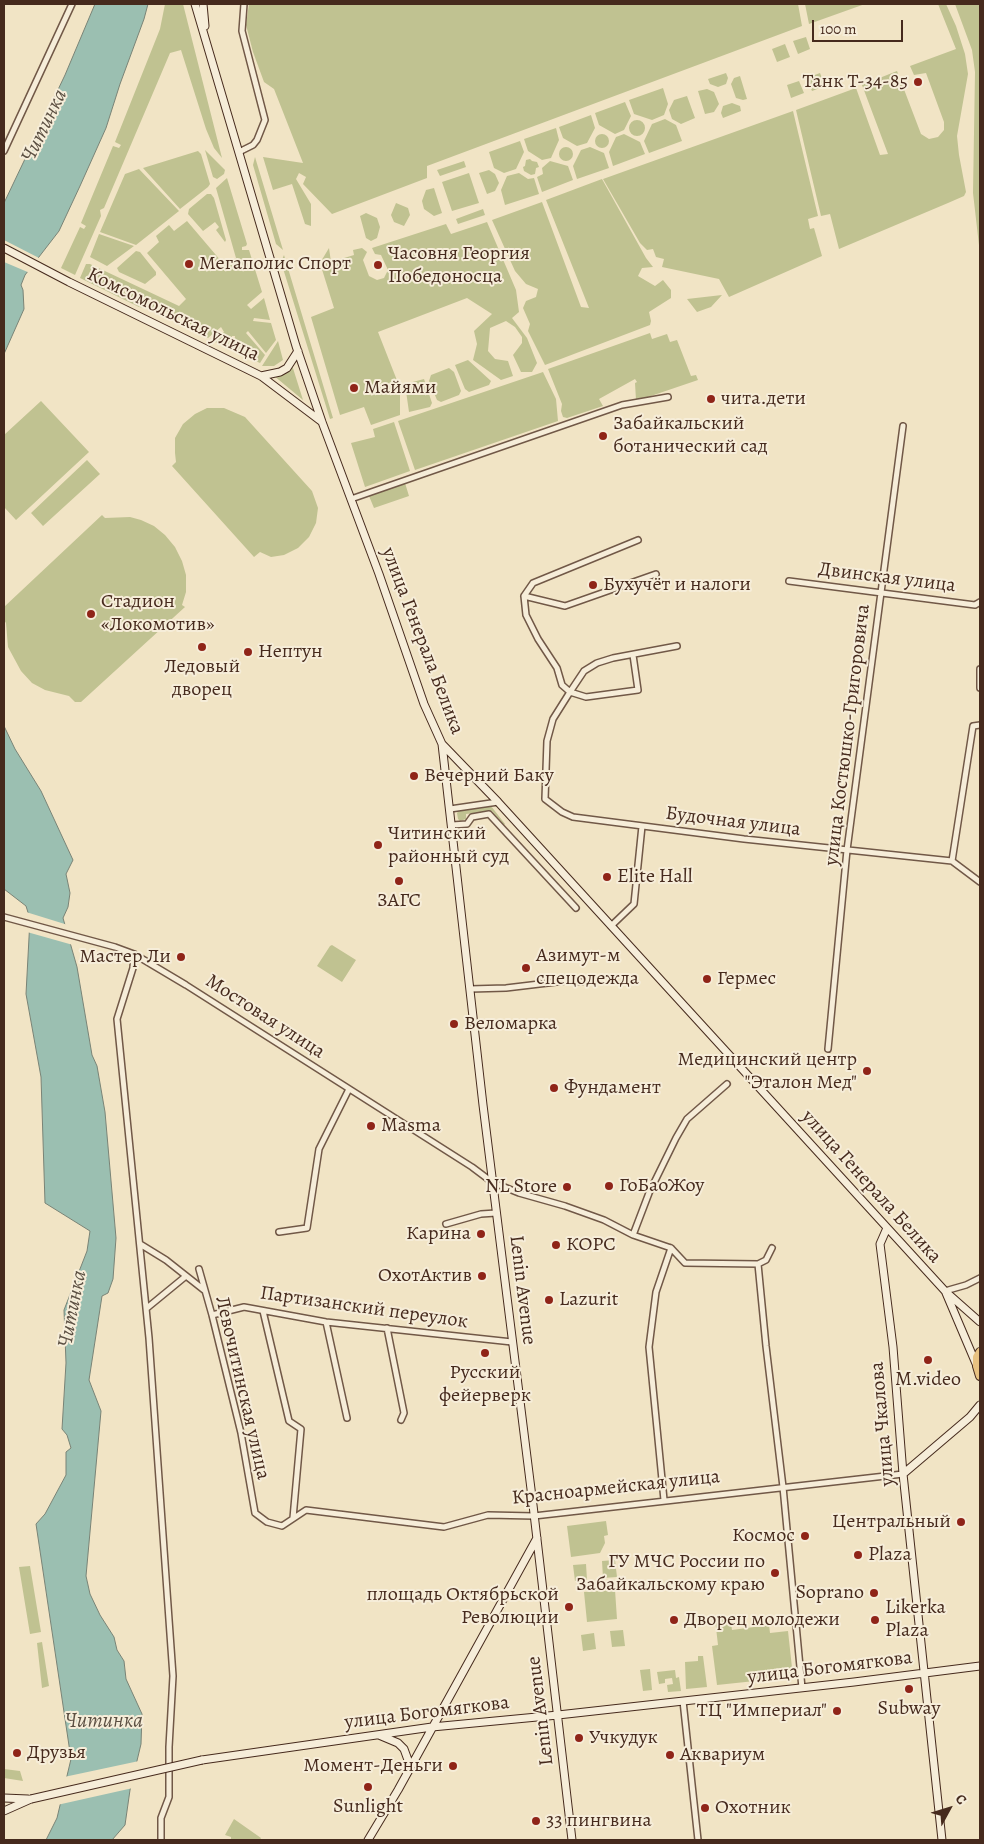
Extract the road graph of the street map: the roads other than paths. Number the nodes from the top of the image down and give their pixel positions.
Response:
1 (72, 4) edge
2 (195, 4) edge
3 (203, 4) edge
4 (244, 4) edge
5 (207, 43) junction
6 (4, 151) edge
7 (239, 152) junction
8 (4, 248) edge
9 (298, 351) junction
10 (261, 376) junction
11 (668, 396) dead end
12 (322, 422) junction
13 (903, 426) dead end
14 (351, 499) junction
15 (638, 540) dead end
16 (656, 574) dead end
17 (789, 581) dead end
18 (881, 593) junction
19 (524, 596) junction
20 (980, 602) edge
21 (678, 646) dead end
22 (633, 655) junction
23 (980, 669) edge
24 (980, 688) edge
25 (570, 692) junction
26 (980, 725) edge
27 (442, 744) junction
28 (498, 802) junction
29 (450, 809) junction
30 (452, 825) junction
31 (642, 826) junction
32 (848, 850) junction
33 (952, 861) junction
34 (980, 882) edge
35 (576, 908) dead end
36 (4, 917) edge
37 (612, 926) junction
38 (134, 954) junction
39 (581, 982) dead end
40 (470, 989) junction
41 (828, 1049) dead end
42 (727, 1084) dead end
43 (349, 1089) junction
44 (492, 1182) junction
45 (496, 1213) junction
46 (446, 1224) dead end
47 (887, 1228) junction
48 (279, 1232) dead end
49 (633, 1235) junction
50 (140, 1244) junction
51 (671, 1248) junction
52 (772, 1248) dead end
53 (758, 1264) junction
54 (199, 1269) dead end
55 (186, 1276) junction
56 (980, 1278) edge
57 (204, 1290) junction
58 (944, 1291) junction
59 (146, 1308) junction
60 (263, 1310) junction
61 (212, 1315) junction
62 (326, 1322) junction
63 (980, 1322) edge
64 (387, 1328) junction
65 (512, 1342) junction
66 (980, 1352) edge
67 (977, 1366) junction
68 (980, 1376) edge
69 (980, 1405) edge
70 (980, 1413) edge
71 (347, 1418) dead end
72 (970, 1418) junction
73 (401, 1420) dead end
74 (903, 1474) junction
75 (783, 1486) junction
76 (664, 1500) junction
77 (255, 1513) joint
78 (534, 1516) junction
79 (293, 1518) junction
80 (537, 1538) junction
81 (980, 1666) edge
82 (924, 1674) junction
83 (802, 1688) junction
84 (683, 1701) junction
85 (558, 1715) junction
86 (432, 1727) junction
87 (376, 1734) junction
88 (408, 1772) junction
89 (4, 1798) edge
90 (31, 1799) junction
91 (4, 1811) edge
92 (161, 1840) edge
93 (368, 1840) edge
94 (572, 1840) edge
95 (698, 1840) edge
96 (942, 1840) edge

1 - 6 street
2 - 5 main road, улица Генерала Белика
3 - 5 main road, улица Генерала Белика
4 - 7 street
5 - 7 main road, улица Генерала Белика
7 - 9 main road, улица Генерала Белика
8 - 10 main road, Комсомольская улица
9 - 10 main road
9 - 12 main road, улица Генерала Белика
10 - 12 main road, Комсомольская улица
11 - 14 street
12 - 14 main road, улица Генерала Белика
13 - 18 street, улица Костюшко-Григоровича
14 - 27 main road, улица Генерала Белика
15 - 19 street
16 - 19 street
17 - 18 street, Двинская улица
18 - 20 street, Двинская улица
18 - 32 street, улица Костюшко-Григоровича
19 - 25 street
21 - 22 street
22 - 25 street
22 - 25 street
23 - 24 street
25 - 31 street, Будочная улица
26 - 33 street
27 - 28 main road, улица Генерала Белика
27 - 29 main road, Lenin Avenue
28 - 29 street
28 - 37 main road, улица Генерала Белика
29 - 30 main road, Lenin Avenue
30 - 35 street
30 - 40 main road, Lenin Avenue
31 - 32 street, Будочная улица
31 - 37 street
32 - 33 street, Будочная улица
32 - 41 street, улица Костюшко-Григоровича
33 - 34 street
36 - 38 street, Мостовая улица
37 - 47 main road, улица Генерала Белика
38 - 43 street, Мостовая улица
38 - 50 street
39 - 40 street
40 - 44 main road, Lenin Avenue
42 - 49 street
43 - 44 street, Мостовая улица
43 - 48 street
44 - 45 main road, Lenin Avenue
44 - 49 street, Мостовая улица
45 - 46 street
45 - 65 main road, Lenin Avenue
47 - 58 main road, улица Генерала Белика
47 - 74 main road, улица Чкалова
49 - 51 street, Мостовая улица
50 - 55 street
50 - 59 street
51 - 53 street
51 - 76 street
52 - 53 street
53 - 75 street
54 - 57 street, Левочитинская улица
55 - 57 street
55 - 59 street
56 - 58 street
57 - 61 street, Левочитинская улица
58 - 63 main road
58 - 67 main road
59 - 92 street
60 - 61 street, Партизанский переулок
60 - 62 street, Партизанский переулок
60 - 79 street
61 - 77 street, Левочитинская улица
62 - 64 street, Партизанский переулок
62 - 71 street
64 - 65 street, Партизанский переулок
64 - 73 street
65 - 78 main road, Lenin Avenue
66 - 67 main road
67 - 68 main road
69 - 72 main road
70 - 72 main road
72 - 74 main road
74 - 75 street, Красноармейская улица
74 - 82 main road, улица Чкалова
75 - 76 street, Красноармейская улица
75 - 83 street
76 - 78 street, Красноармейская улица
77 - 79 street, Красноармейская улица
78 - 79 street, Красноармейская улица
78 - 80 main road, Lenin Avenue
80 - 85 main road, Lenin Avenue
80 - 86 main road
81 - 82 main road, улица Богомягкова
82 - 83 main road, улица Богомягкова
82 - 96 main road, улица Чкалова
83 - 84 main road, улица Богомягкова
84 - 85 main road, улица Богомягкова
84 - 95 street
85 - 86 main road, улица Богомягкова
85 - 94 main road, Lenin Avenue
86 - 87 main road, улица Богомягкова
86 - 88 main road
87 - 88 main road
87 - 90 main road, улица Богомягкова, bridge
88 - 93 main road
89 - 90 main road
90 - 91 main road

